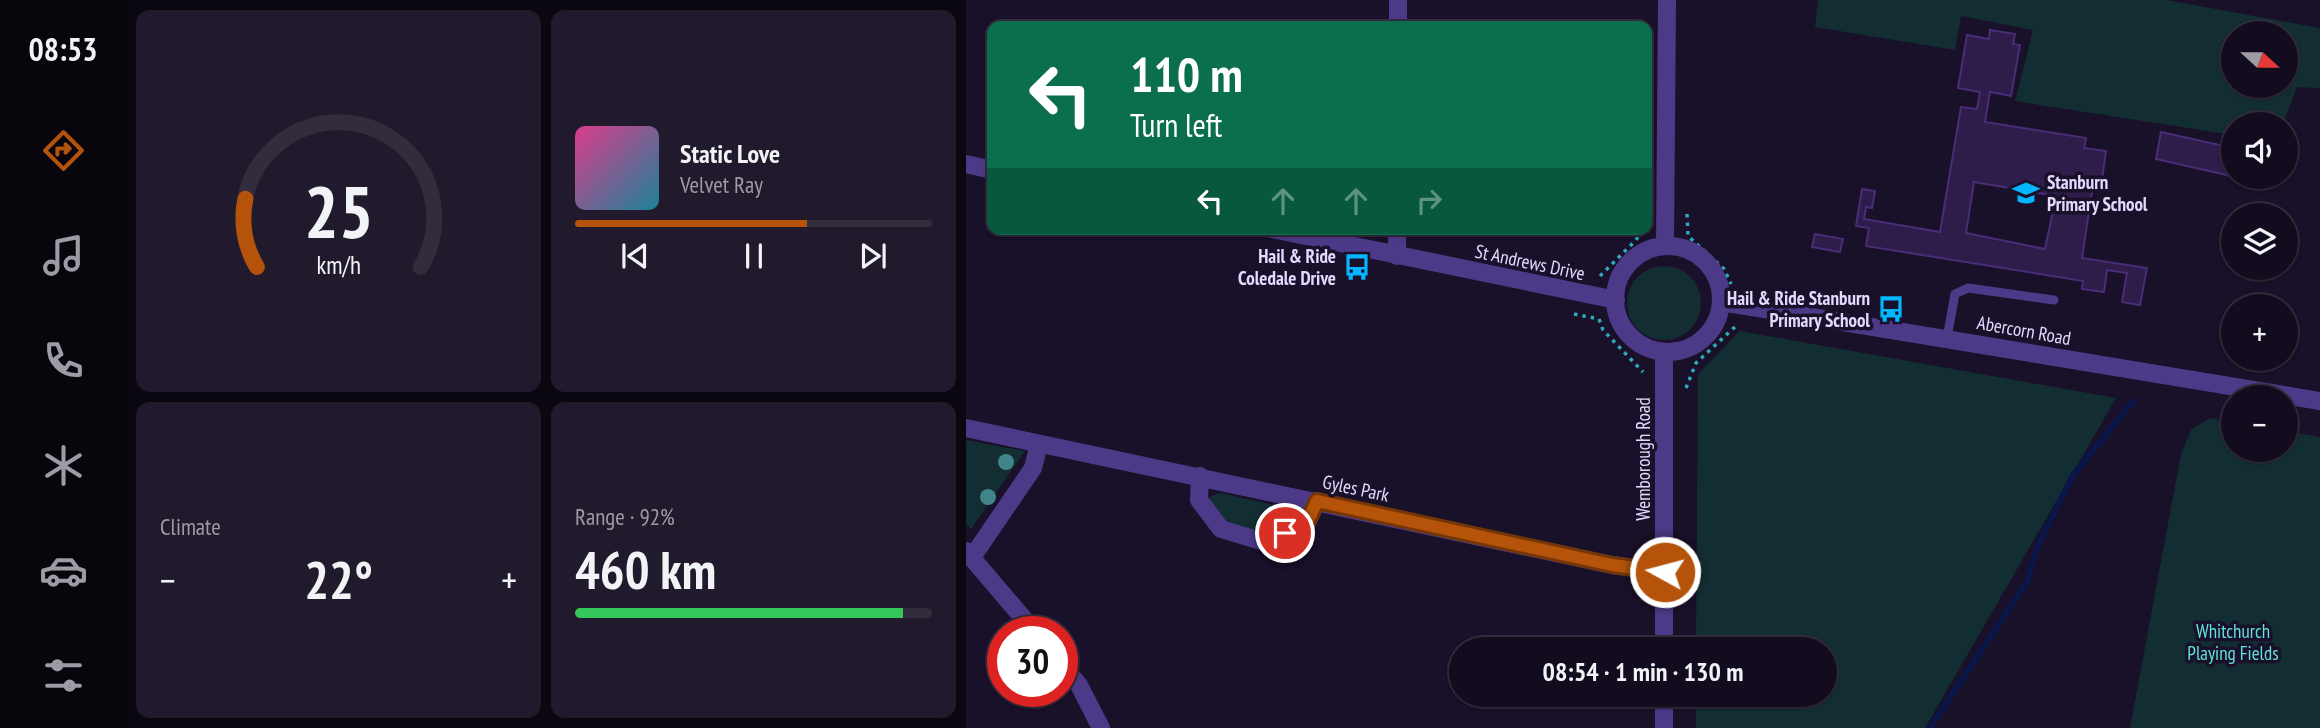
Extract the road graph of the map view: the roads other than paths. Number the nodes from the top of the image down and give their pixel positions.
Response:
1 (1398, 0) edge
2 (1667, 0) edge
3 (1398, 21) edge
4 (966, 164) edge
5 (987, 169) edge
6 (1300, 235) edge
7 (1397, 235) edge
8 (1665, 246) junction
9 (1397, 256) junction
10 (1616, 300) junction
11 (2054, 300) dead end
12 (1721, 302) junction
13 (1947, 338) junction
14 (1664, 353) junction
15 (2320, 401) edge
16 (966, 428) edge
17 (1040, 444) junction
18 (1200, 476) junction
19 (1317, 501) junction
20 (969, 554) edge
21 (1665, 572) junction
22 (1021, 616) edge
23 (1664, 637) edge
24 (1078, 684) edge
25 (1664, 707) edge
26 (1101, 728) edge
27 (1664, 728) edge

1 - 3 street
2 - 8 street
4 - 5 street
6 - 9 street, St Andrews Drive
7 - 9 street
8 - 10 street
8 - 12 street
9 - 10 street, St Andrews Drive
10 - 14 street
11 - 13 lane
12 - 13 street, Abercorn Road
12 - 14 street
13 - 15 street, Abercorn Road
14 - 21 street, Wemborough Road
16 - 17 street, Gyles Park
17 - 18 street, Gyles Park
17 - 20 street
18 - 19 street, Gyles Park
18 - 19 street
19 - 21 street, Gyles Park
20 - 22 street
21 - 23 street, Wemborough Road
24 - 26 street
25 - 27 street

